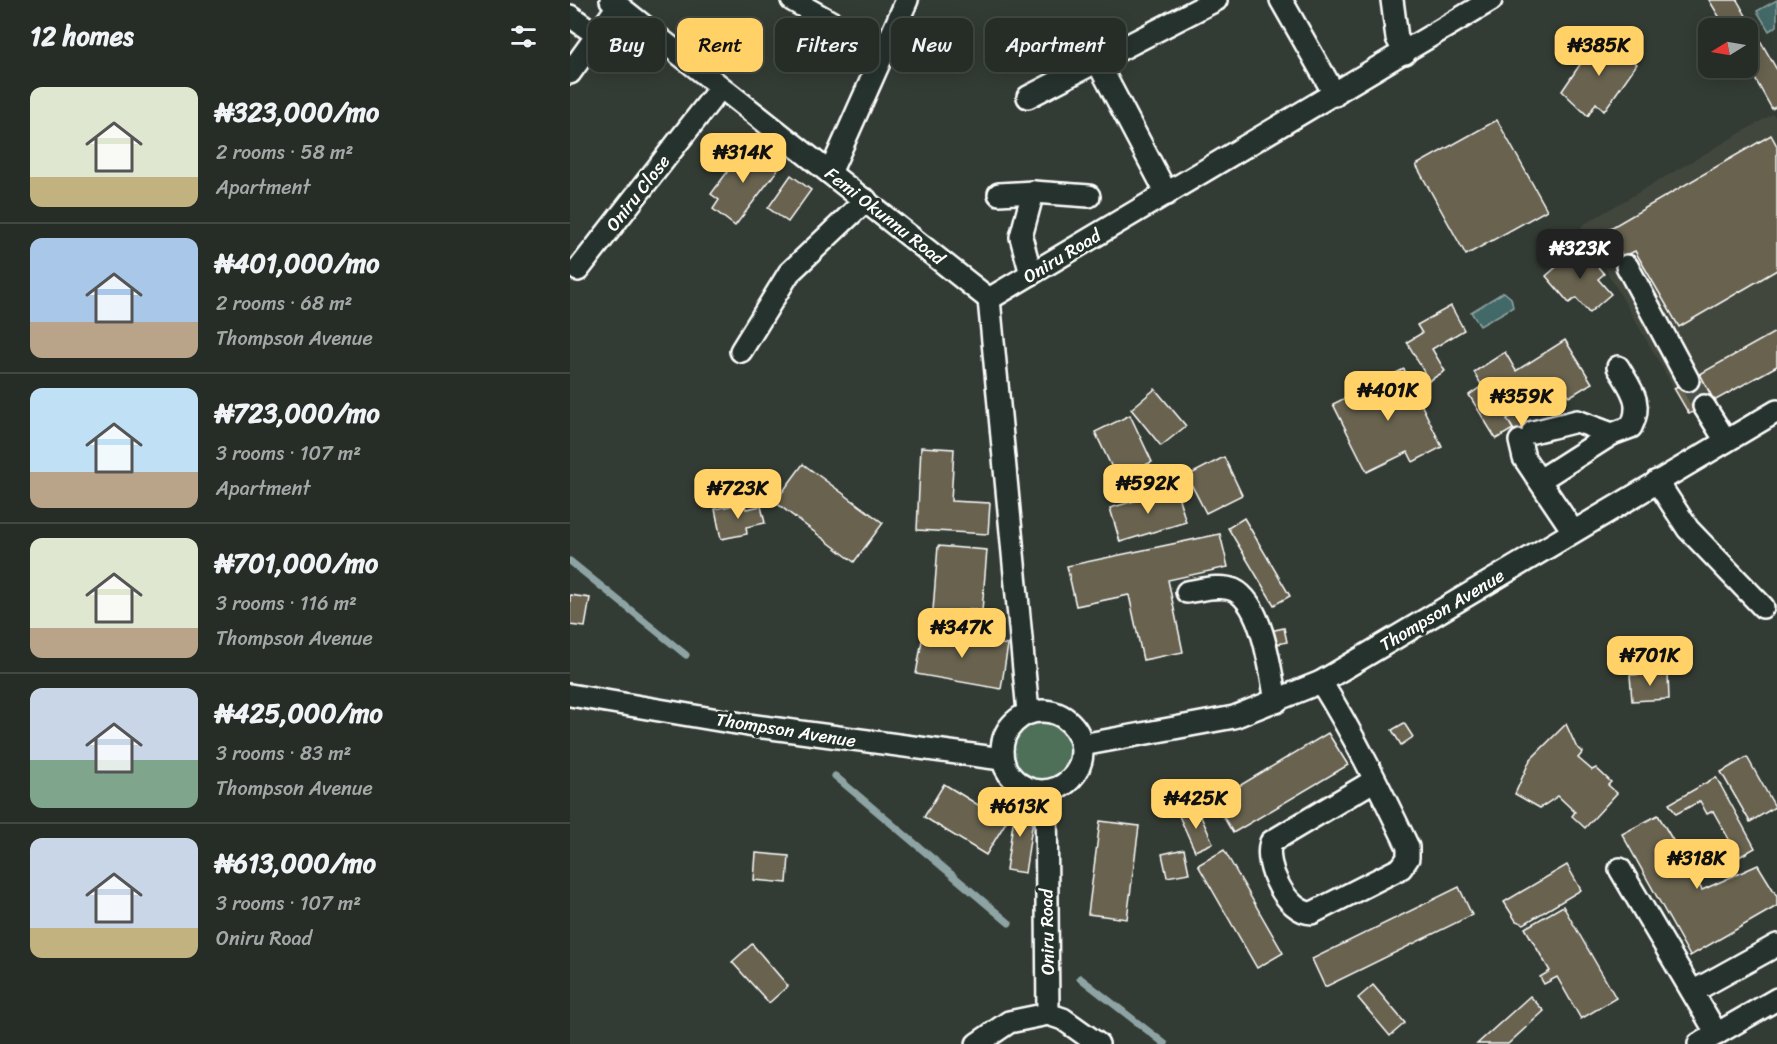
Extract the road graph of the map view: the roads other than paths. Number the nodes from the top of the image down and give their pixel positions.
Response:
1 (792, 0) edge
2 (907, 0) edge
3 (1215, 0) edge
4 (1281, 0) edge
5 (1392, 0) edge
6 (1491, 0) edge
7 (614, 3) edge
8 (570, 16) edge
9 (606, 18) edge
10 (588, 29) edge
11 (1126, 44) edge
12 (588, 48) edge
13 (884, 52) junction
14 (1405, 53) junction
15 (1073, 72) edge
16 (1103, 72) edge
17 (570, 73) edge
18 (720, 88) junction
19 (1335, 95) junction
20 (1028, 97) dead end
21 (830, 173) junction
22 (1032, 192) junction
23 (999, 194) dead end
24 (1167, 194) junction
25 (1089, 196) dead end
26 (866, 200) junction
27 (1627, 266) dead end
28 (578, 270) dead end
29 (1031, 274) junction
30 (989, 299) junction
31 (741, 351) dead end
32 (1618, 366) dead end
33 (1688, 380) tunnel mouth
34 (1704, 406) tunnel mouth
35 (1777, 411) edge
36 (1612, 434) junction
37 (1726, 441) junction
38 (1540, 480) junction
39 (1657, 481) junction
40 (1573, 531) junction
41 (1187, 592) dead end
42 (1763, 607) dead end
43 (1321, 682) junction
44 (570, 695) edge
45 (1276, 702) junction
46 (1028, 712) junction
47 (1082, 745) junction
48 (1002, 759) junction
49 (1375, 780) junction
50 (1046, 792) junction
51 (1620, 869) dead end
52 (1777, 945) edge
53 (1694, 992) junction
54 (1777, 999) edge
55 (1048, 1014) junction
56 (1708, 1039) edge
57 (977, 1044) edge
58 (1098, 1044) edge

1 - 13 street
2 - 13 street
3 - 11 street
4 - 19 street
5 - 14 street
6 - 14 street, Oniru Road
7 - 9 street
7 - 18 street, Femi Okunnu Road
8 - 10 street
12 - 17 street
13 - 21 street
14 - 19 street, Oniru Road
15 - 20 street
16 - 24 street
18 - 21 street, Femi Okunnu Road
18 - 28 street, Oniru Close
19 - 24 street, Oniru Road
21 - 26 street, Femi Okunnu Road
22 - 23 street
22 - 25 street
22 - 29 street
24 - 29 street, Oniru Road
26 - 30 street, Femi Okunnu Road
26 - 31 street
27 - 33 street
29 - 30 street, Oniru Road
30 - 46 street
32 - 36 street
34 - 37 street
35 - 37 street, Thompson Avenue
36 - 38 street
36 - 38 street
37 - 39 street, Thompson Avenue
38 - 40 street
39 - 40 street, Thompson Avenue
39 - 42 street
40 - 43 street, Thompson Avenue
41 - 45 street
43 - 45 street, Thompson Avenue
43 - 49 street
44 - 48 street, Thompson Avenue
45 - 47 street, Thompson Avenue
46 - 47 street
46 - 48 street
47 - 50 street
48 - 50 street
49 - 49 street
50 - 55 street, Oniru Road
51 - 53 street
52 - 53 street
53 - 56 street
54 - 56 street
55 - 57 street
55 - 58 street

